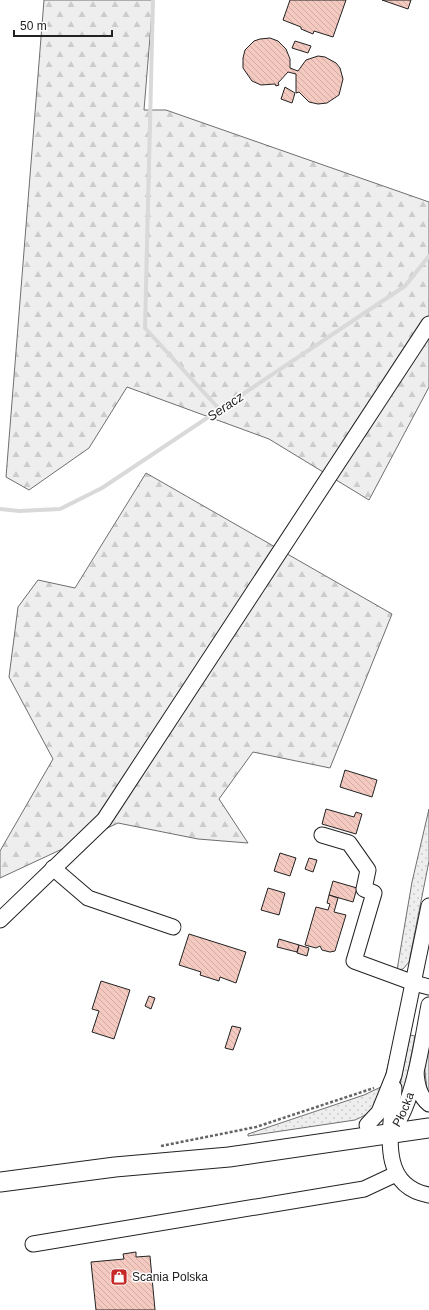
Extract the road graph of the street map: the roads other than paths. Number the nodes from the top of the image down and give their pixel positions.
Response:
1 (429, 324) edge
2 (322, 835) dead end
3 (53, 868) junction
4 (429, 906) edge
5 (0, 920) edge
6 (173, 927) dead end
7 (414, 983) junction
8 (429, 987) edge
9 (429, 1005) edge
10 (416, 1072) junction
11 (394, 1075) junction
12 (429, 1104) edge
13 (429, 1115) edge
14 (367, 1124) junction
15 (394, 1125) junction
16 (429, 1128) edge
17 (115, 1167) junction
18 (396, 1174) junction
19 (0, 1182) edge
20 (429, 1195) edge
21 (33, 1244) dead end

1 - 3 street
2 - 7 street
3 - 5 street
3 - 6 street
4 - 7 street, Płocka
7 - 8 street
7 - 11 street, Płocka
9 - 10 street, Płocka
10 - 12 street, Płocka
10 - 15 street, Płocka
11 - 14 street, Płocka
11 - 15 street, Płocka
13 - 15 main road
14 - 15 main road
14 - 17 main road
15 - 16 main road
15 - 17 main road
15 - 18 street
17 - 19 main road
18 - 20 street
18 - 21 street

